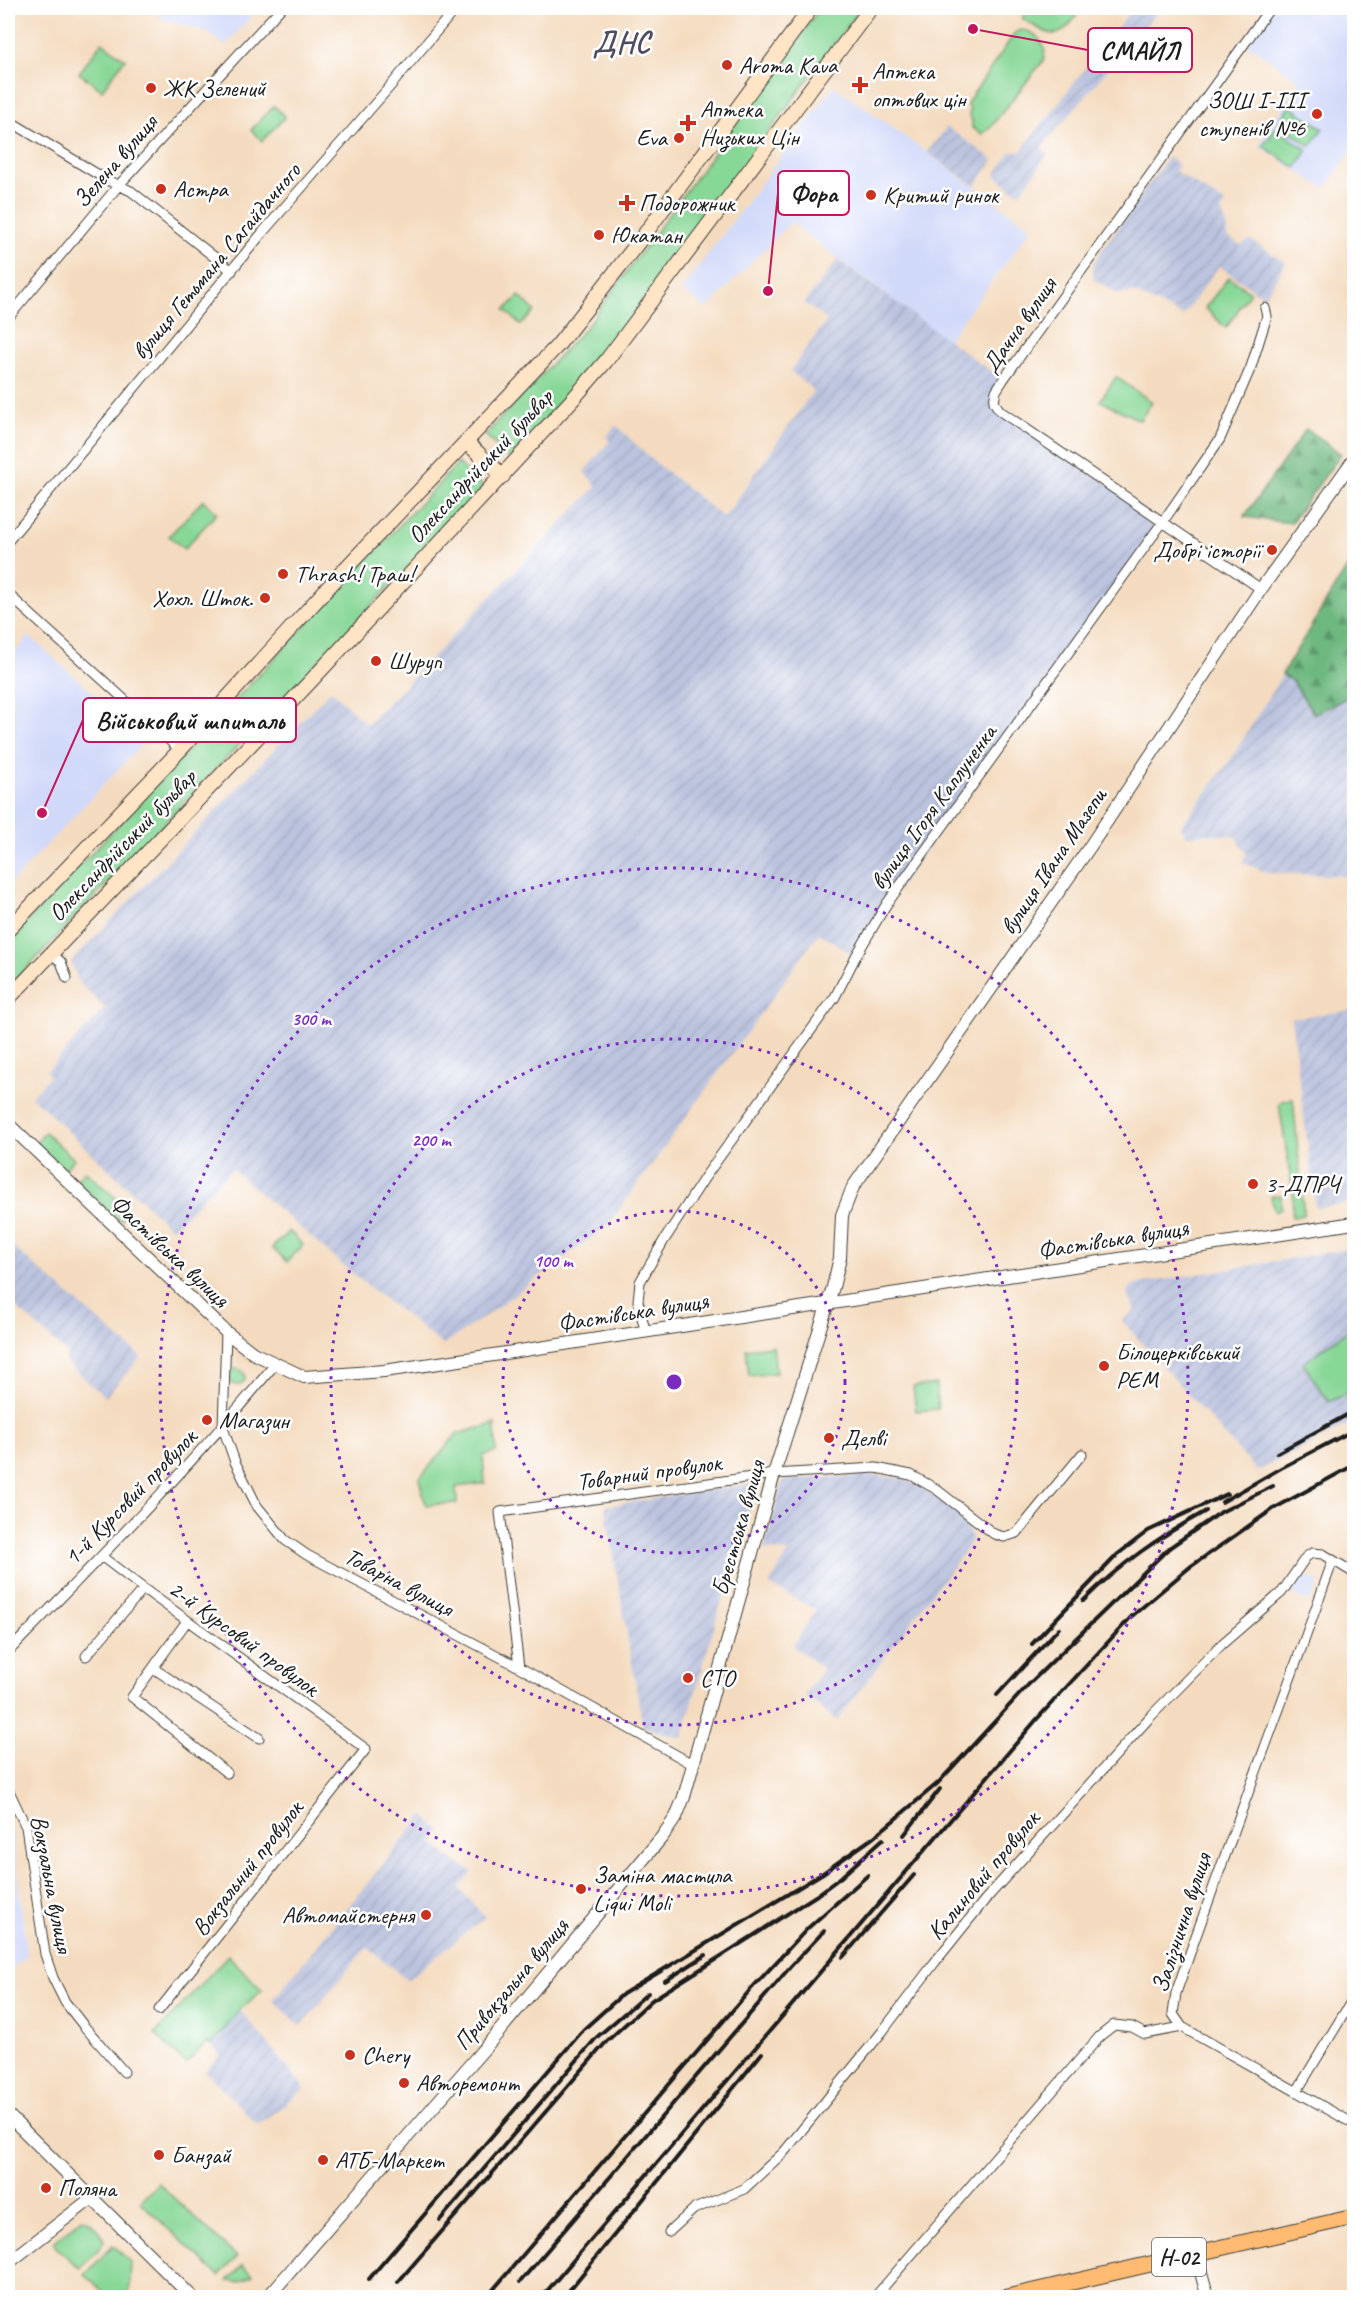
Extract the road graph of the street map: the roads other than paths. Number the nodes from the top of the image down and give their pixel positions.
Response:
1 (281, 8) edge
2 (456, 8) edge
3 (811, 8) edge
4 (871, 8) edge
5 (1269, 8) edge
6 (8, 120) edge
7 (119, 185) junction
8 (232, 271) junction
9 (1265, 308) dead end
10 (8, 318) edge
11 (466, 441) junction
12 (1354, 459) edge
13 (502, 476) junction
14 (1162, 523) junction
15 (8, 541) edge
16 (1261, 589) junction
17 (8, 594) edge
18 (180, 750) junction
19 (8, 930) edge
20 (51, 952) junction
21 (67, 978) dead end
22 (8, 999) edge
23 (8, 1125) edge
24 (1354, 1223) edge
25 (827, 1304) junction
26 (645, 1330) junction
27 (226, 1332) junction
28 (275, 1364) junction
29 (223, 1428) junction
30 (1082, 1454) dead end
31 (774, 1474) junction
32 (101, 1556) junction
33 (1334, 1560) junction
34 (1354, 1573) edge
35 (143, 1589) junction
36 (187, 1621) junction
37 (8, 1652) edge
38 (86, 1656) dead end
39 (519, 1667) junction
40 (153, 1668) junction
41 (259, 1738) dead end
42 (366, 1749) joint
43 (694, 1765) junction
44 (227, 1773) dead end
45 (8, 1789) edge
46 (1354, 1996) edge
47 (159, 2010) dead end
48 (1182, 2027) junction
49 (124, 2072) dead end
50 (1297, 2091) junction
51 (8, 2115) edge
52 (1354, 2124) edge
53 (92, 2198) junction
54 (1354, 2217) edge
55 (669, 2232) dead end
56 (1196, 2254) junction
57 (8, 2263) edge
58 (193, 2297) edge
59 (267, 2298) edge
60 (874, 2298) edge
61 (1003, 2298) edge
62 (1208, 2298) edge

1 - 7 street, Зелена вулиця
2 - 8 street, вулиця Гетьмана Сагайдачного
3 - 11 main road, Олександрійський бульвар
4 - 13 main road, Олександрійський бульвар
5 - 14 street, Дачна вулиця
6 - 7 street
7 - 8 street
7 - 10 street, Зелена вулиця
8 - 15 street, вулиця Гетьмана Сагайдачного
9 - 14 street, вулиця Ігоря Каплуненка
11 - 13 main road
11 - 18 main road, Олександрійський бульвар
12 - 16 street, вулиця Івана Мазепи
13 - 20 main road, Олександрійський бульвар
14 - 16 street, Дачна вулиця
14 - 26 street, вулиця Ігоря Каплуненка
16 - 25 street, вулиця Івана Мазепи
17 - 18 street
18 - 19 main road, Олександрійський бульвар
20 - 21 street
20 - 22 main road, Олександрійський бульвар
23 - 27 street, Фастівська вулиця
24 - 25 street, Фастівська вулиця
25 - 26 street, Фастівська вулиця
25 - 31 street, Брестська вулиця
26 - 28 street, Фастівська вулиця
27 - 28 street, Фастівська вулиця
27 - 29 street, Товарна вулиця
28 - 29 street, 1-й Курсовий провулок
29 - 32 street, 1-й Курсовий провулок
29 - 39 street, Товарна вулиця
30 - 31 street, Товарний провулок
31 - 39 street, Товарний провулок
31 - 43 street, Брестська вулиця
32 - 35 street, 2-й Курсовий провулок
32 - 37 street, 1-й Курсовий провулок
33 - 34 street
33 - 48 street, Залізнична вулиця
33 - 55 street, Калиновий провулок
35 - 36 street, 2-й Курсовий провулок
35 - 38 street
36 - 40 street
36 - 42 street, 2-й Курсовий провулок
39 - 43 street, Товарна вулиця
40 - 41 street
40 - 44 street
42 - 47 street, Вокзальний провулок
43 - 59 street, Привокзальна вулиця
45 - 49 street, Вокзальна вулиця
46 - 50 street
48 - 50 street
48 - 60 street, Залізнична вулиця
50 - 52 street
51 - 53 street
53 - 57 street
53 - 58 street
54 - 56 main road, Н-02
56 - 61 main road, Н-02
56 - 62 street

